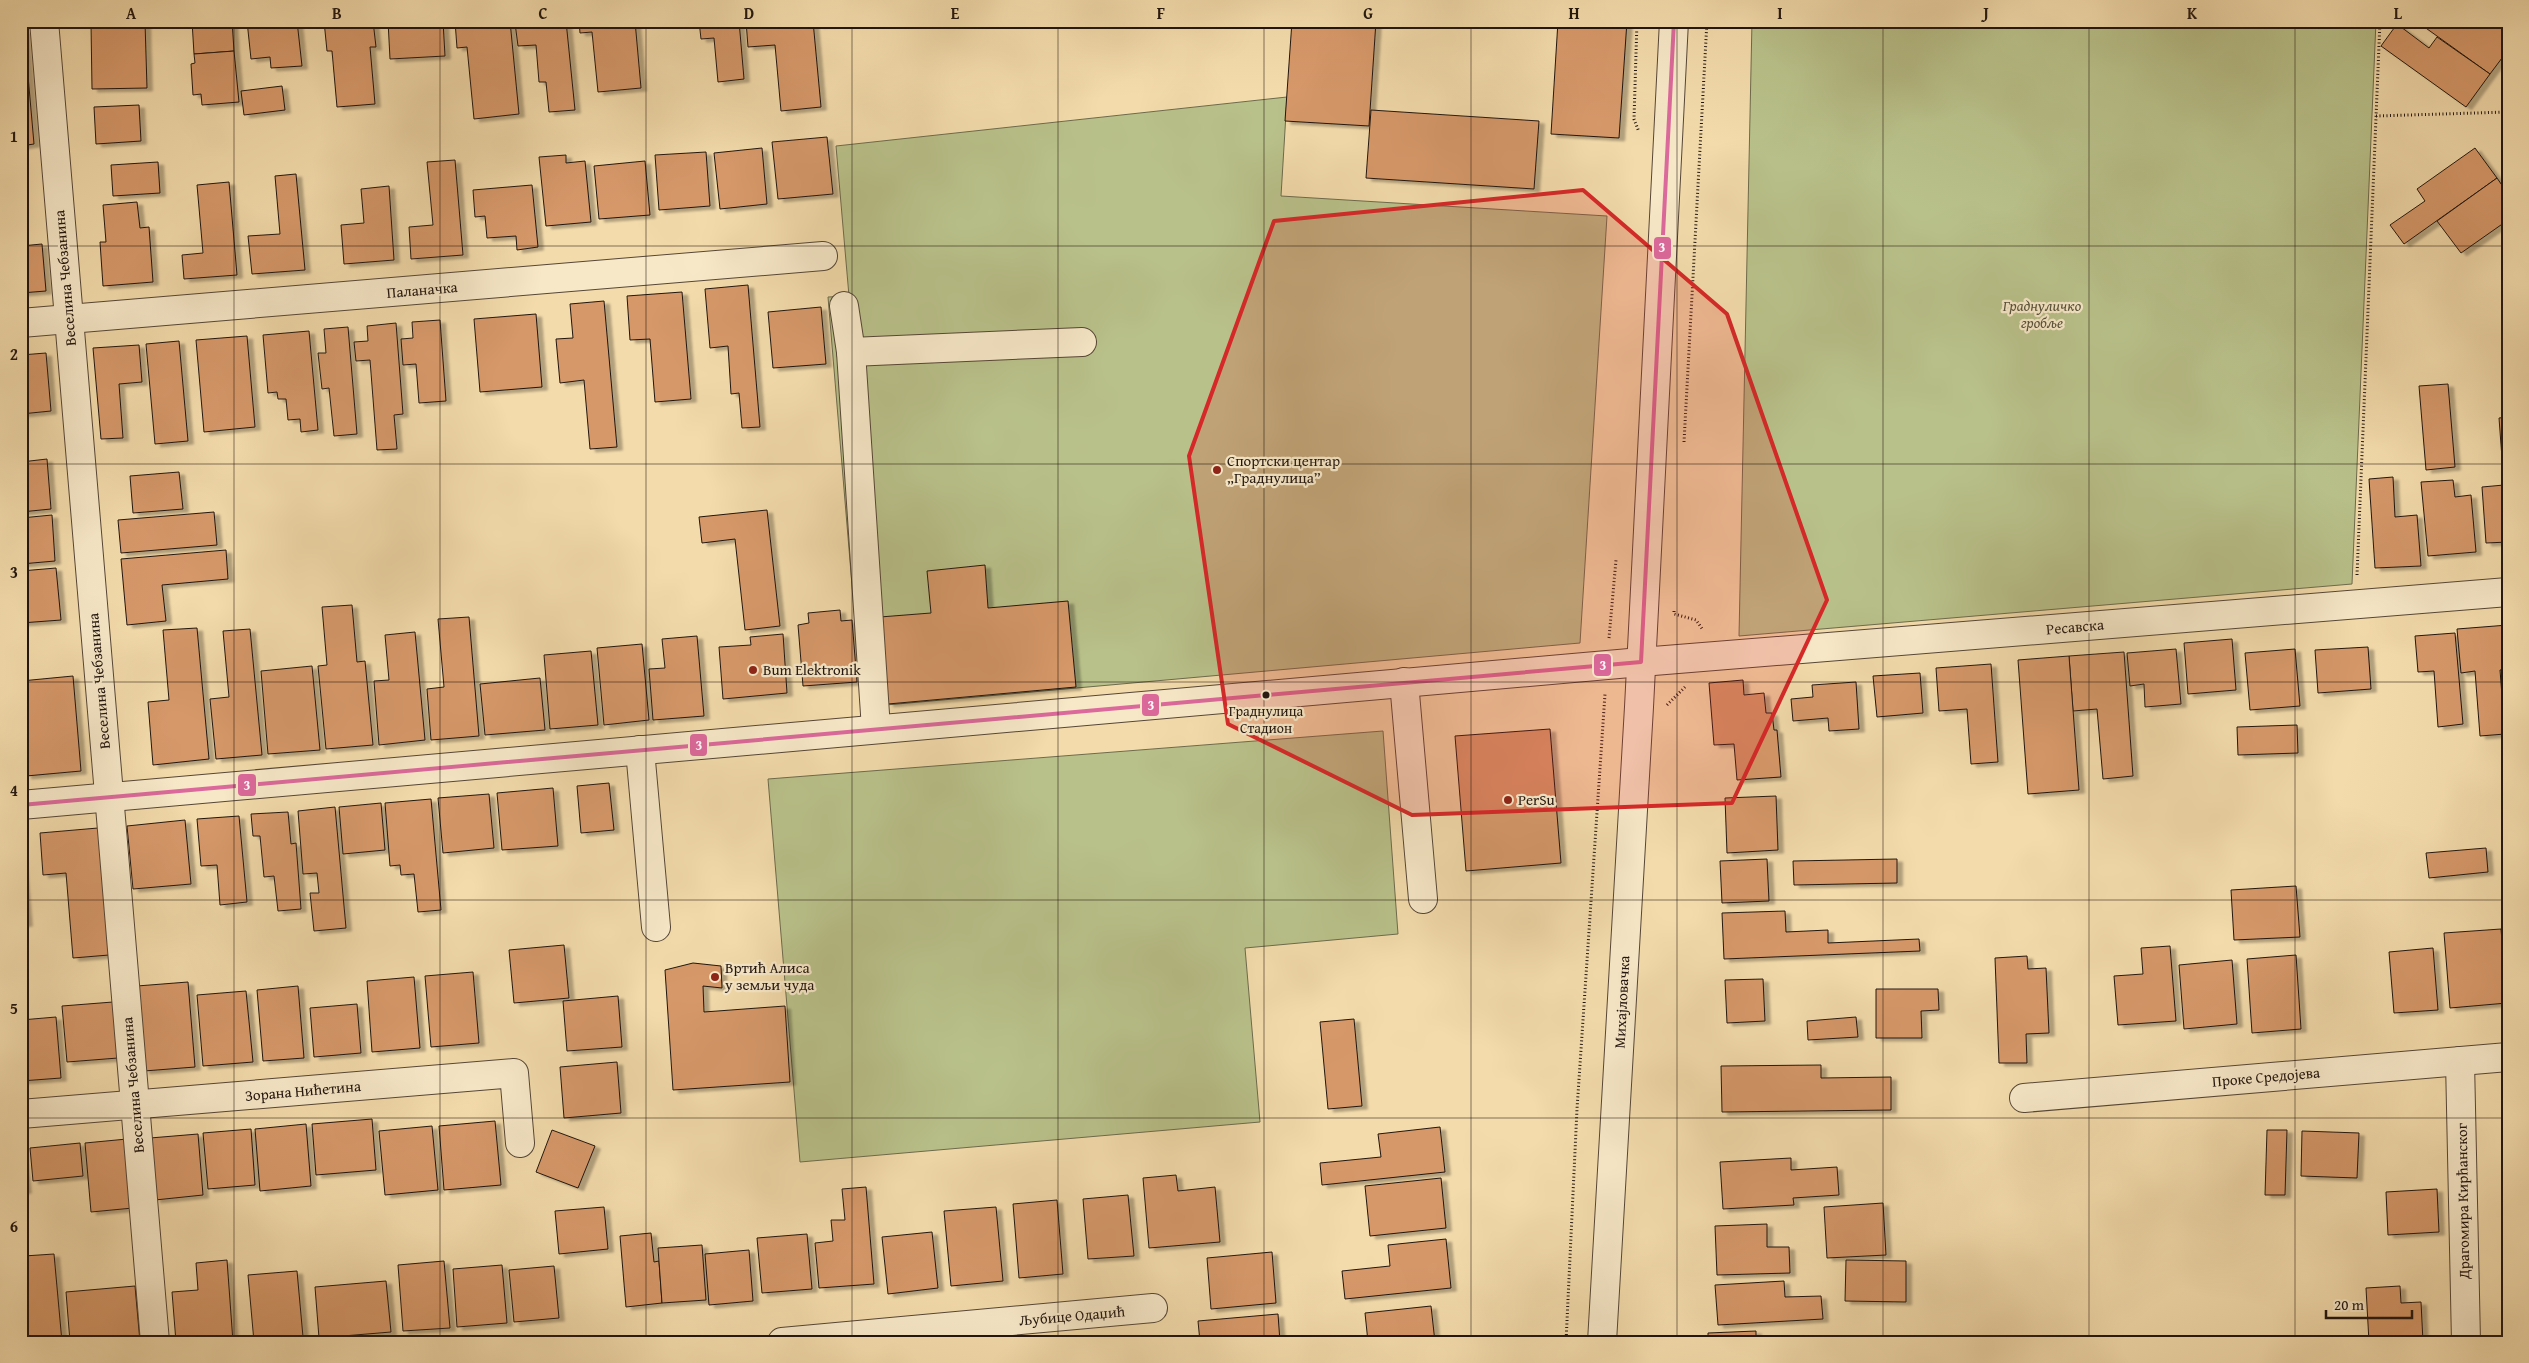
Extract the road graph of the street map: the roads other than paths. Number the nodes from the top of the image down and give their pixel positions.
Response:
1 (44, 21) edge
2 (1674, 21) edge
3 (823, 256) dead end
4 (844, 306) dead end
5 (68, 319) junction
6 (21, 323) edge
7 (1082, 342) dead end
8 (851, 352) junction
9 (2508, 592) edge
10 (1642, 662) junction
11 (1404, 682) junction
12 (876, 729) junction
13 (640, 750) junction
14 (109, 797) junction
15 (21, 805) edge
16 (1423, 899) dead end
17 (656, 927) dead end
18 (2508, 1057) edge
19 (2460, 1061) junction
20 (2024, 1098) dead end
21 (135, 1105) junction
22 (21, 1114) edge
23 (520, 1143) dead end
24 (1153, 1308) dead end
25 (155, 1342) edge
26 (782, 1342) edge
27 (1602, 1342) edge
28 (2466, 1342) edge

1 - 5 street, Веселина Чебзанина
2 - 10 street, Михајловачка
3 - 5 street, Паланачка
4 - 8 street
5 - 6 street, Паланачка
5 - 14 street, Веселина Чебзанина
7 - 8 street
8 - 12 street
9 - 10 street, Ресавска
10 - 11 street, Ресавска
10 - 27 street, Михајловачка
11 - 12 street, Ресавска
11 - 16 street
12 - 13 street, Ресавска
13 - 14 street, Ресавска
13 - 17 street
14 - 15 street, Ресавска
14 - 21 street, Веселина Чебзанина
18 - 19 street, Проке Средојева
19 - 20 street, Проке Средојева
19 - 28 street, Драгомира Кирћанског
21 - 22 street, Зорана Нићетина
21 - 23 street, Зорана Нићетина
21 - 25 street, Веселина Чебзанина
24 - 26 street, Љубице Одаџић

